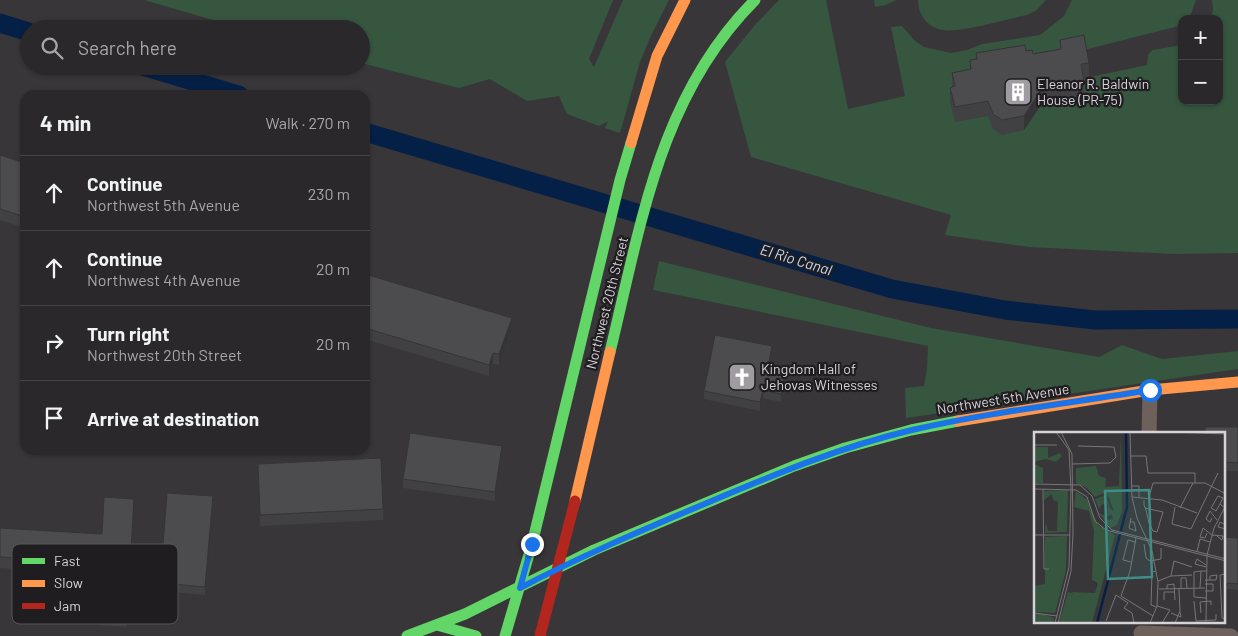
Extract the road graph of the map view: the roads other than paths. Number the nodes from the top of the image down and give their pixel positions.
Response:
1 (685, 0) edge
2 (755, 0) edge
3 (593, 287) junction
4 (624, 294) junction
5 (1238, 382) edge
6 (1150, 390) junction
7 (1149, 432) edge
8 (558, 567) junction
9 (520, 588) junction
10 (437, 625) junction
11 (1141, 630) edge
12 (407, 636) edge
13 (476, 636) edge
14 (505, 636) edge
15 (540, 636) edge
16 (1231, 636) edge

1 - 3 street, Northwest 20th Street
2 - 4 street, Northwest 20th Street
3 - 4 street
3 - 9 street, Northwest 20th Street
4 - 8 street, Northwest 20th Street
5 - 6 street, Northwest 5th Avenue
6 - 7 street
6 - 8 street, Northwest 5th Avenue
8 - 9 street, Northwest 5th Avenue
8 - 15 street, Northwest 20th Street
9 - 10 street, Northwest 5th Avenue
9 - 14 street, Northwest 20th Street
10 - 12 street, Northwest 5th Avenue
10 - 13 street
11 - 16 street

